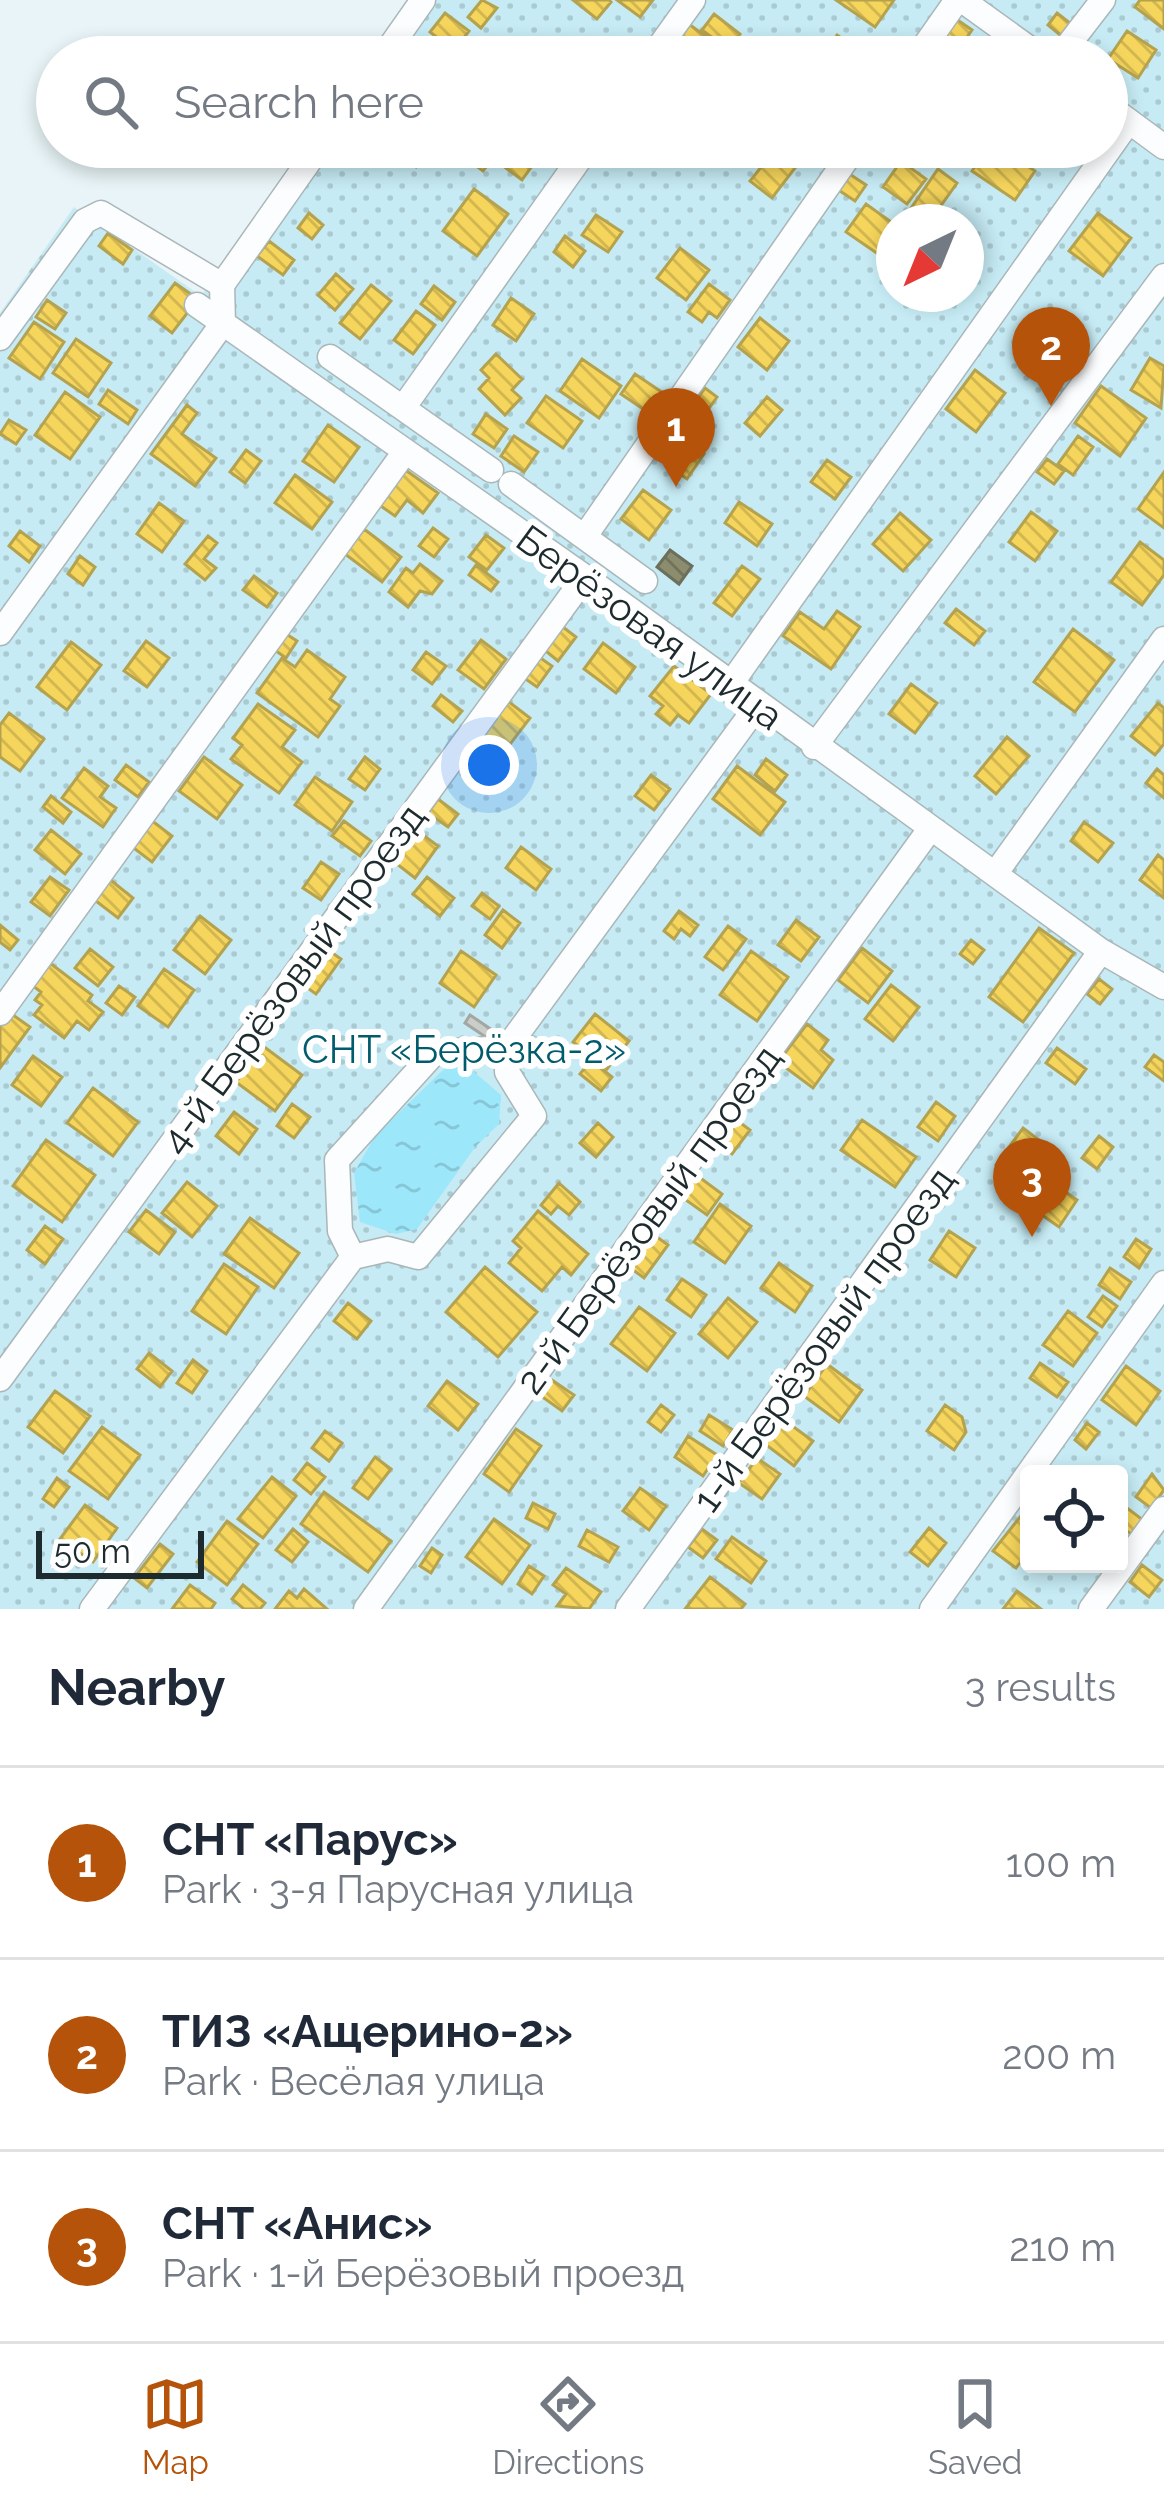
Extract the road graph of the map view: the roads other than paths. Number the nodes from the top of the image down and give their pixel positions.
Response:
1 (423, 0) edge
2 (693, 0) edge
3 (959, 0) edge
4 (1103, 0) edge
5 (398, 36) edge
6 (667, 36) edge
7 (932, 36) edge
8 (1010, 36) edge
9 (1075, 36) edge
10 (1129, 121) edge
11 (1164, 146) edge
12 (304, 168) edge
13 (573, 168) edge
14 (840, 168) edge
15 (1096, 168) edge
16 (1164, 276) edge
17 (222, 285) junction
18 (197, 305) dead end
19 (224, 323) junction
20 (0, 338) edge
21 (330, 357) dead end
22 (403, 408) junction
23 (404, 453) junction
24 (585, 536) junction
25 (585, 577) junction
26 (646, 581) dead end
27 (0, 633) edge
28 (1164, 639) edge
29 (730, 685) junction
30 (757, 706) junction
31 (814, 747) junction
32 (930, 829) junction
33 (995, 874) junction
34 (1101, 951) junction
35 (1164, 987) edge
36 (0, 1013) edge
37 (507, 1048) junction
38 (353, 1256) junction
39 (1164, 1283) edge
40 (0, 1379) edge
41 (1164, 1509) edge
42 (92, 1609) edge
43 (366, 1609) edge
44 (628, 1609) edge
45 (932, 1609) edge
46 (1091, 1609) edge

1 - 5 street
2 - 6 street
3 - 7 street
3 - 8 street
4 - 9 street
10 - 11 street
12 - 17 street
13 - 22 street
14 - 24 street
15 - 29 street
16 - 31 street
17 - 19 street
17 - 20 street
18 - 19 street, Берёзовая улица
19 - 23 street, Берёзовая улица
19 - 27 street
21 - 22 street
22 - 24 street
23 - 25 street, Берёзовая улица
23 - 36 street
24 - 26 street
25 - 29 street, Берёзовая улица
25 - 40 street, 4-й Берёзовый проезд
28 - 33 street
29 - 30 street, Берёзовая улица
30 - 31 street, Берёзовая улица
30 - 37 street
31 - 32 street, Берёзовая улица
32 - 33 street, Берёзовая улица
32 - 43 street, 2-й Берёзовый проезд
33 - 34 street, Берёзовая улица
34 - 35 street, Берёзовая улица
34 - 44 street, 1-й Берёзовый проезд
37 - 38 street
37 - 38 street
38 - 42 street
39 - 45 street
41 - 46 street

